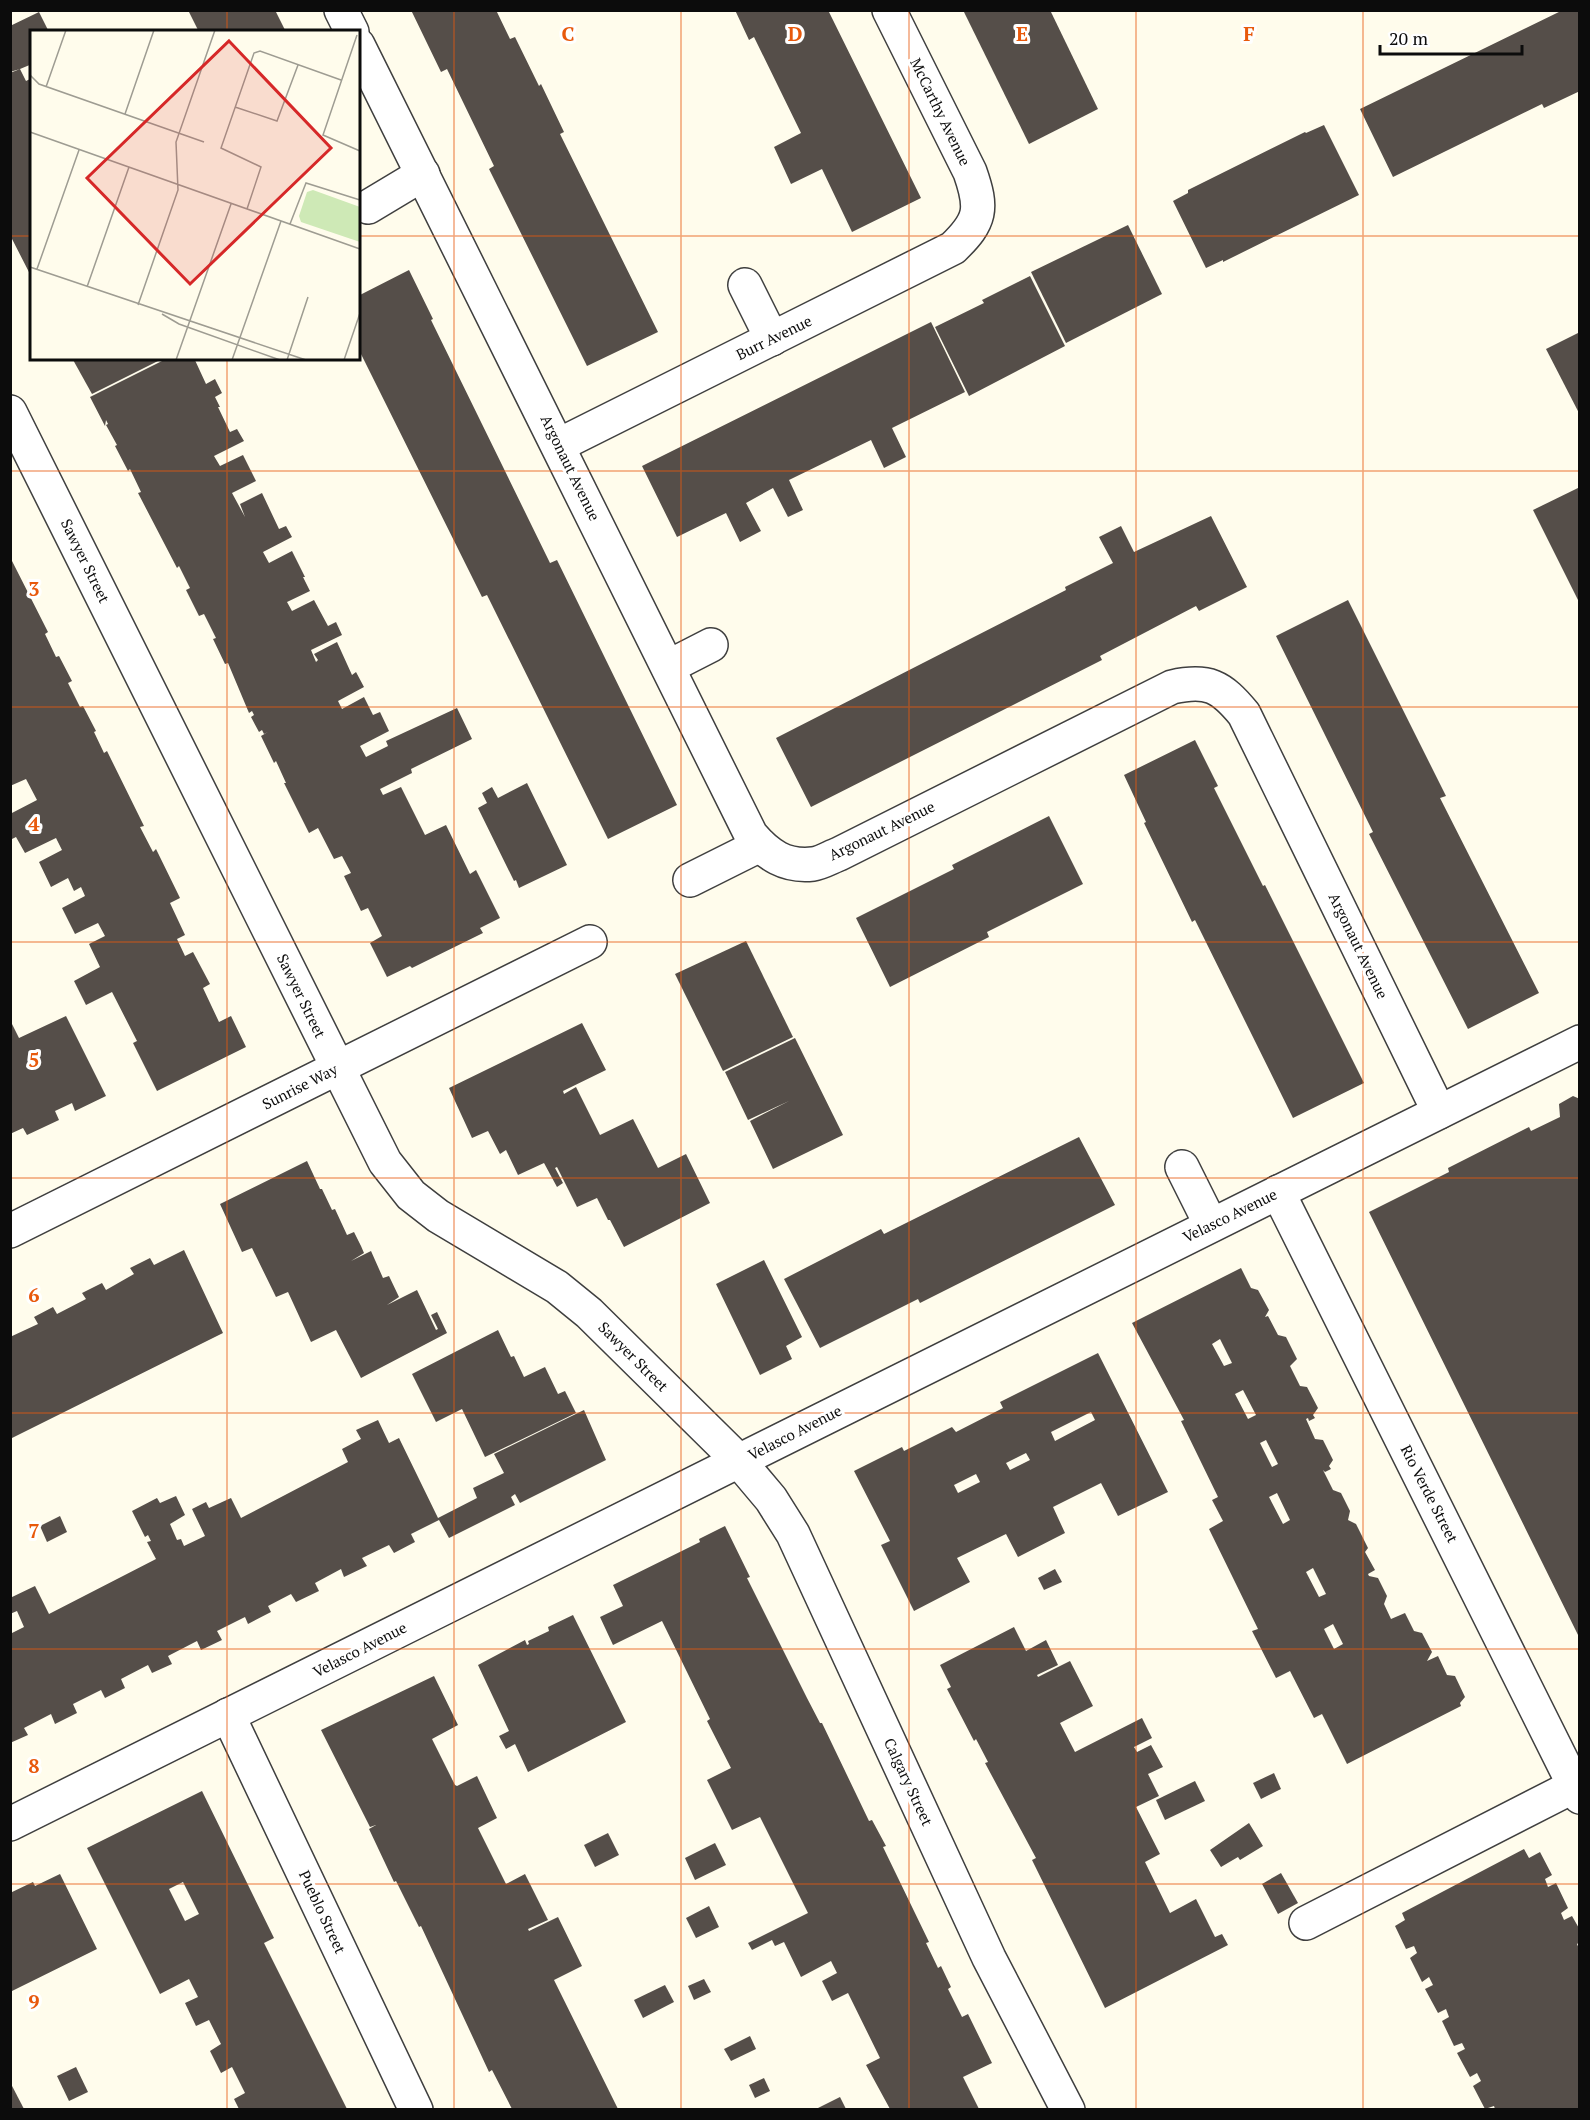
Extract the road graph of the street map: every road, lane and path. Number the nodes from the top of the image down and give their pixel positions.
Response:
1 (341, 10) edge
2 (889, 10) edge
3 (351, 30) edge
4 (360, 49) edge
5 (423, 174) junction
6 (368, 207) dead end
7 (977, 216) joint
8 (745, 285) dead end
9 (772, 339) junction
10 (10, 412) edge
11 (558, 445) junction
12 (711, 645) dead end
13 (668, 667) junction
14 (759, 845) junction
15 (690, 880) dead end
16 (590, 942) dead end
17 (1580, 1042) edge
18 (337, 1068) junction
19 (1439, 1112) junction
20 (1182, 1167) dead end
21 (1278, 1192) junction
22 (1211, 1225) junction
23 (10, 1231) edge
24 (739, 1461) junction
25 (228, 1715) junction
26 (1577, 1791) edge
27 (10, 1824) edge
28 (1306, 1923) dead end
29 (416, 2109) edge
30 (1068, 2109) edge

1 - 3 street
2 - 7 street, McCarthy Avenue
4 - 5 street, Argonaut Avenue
5 - 6 street
5 - 11 street, Argonaut Avenue
7 - 9 street, Burr Avenue
8 - 9 street
9 - 11 street, Burr Avenue
10 - 18 street, Sawyer Street
11 - 13 street, Argonaut Avenue
12 - 13 street
13 - 14 street, Argonaut Avenue
14 - 15 street
14 - 19 street, Argonaut Avenue
16 - 18 street, Sunrise Way
17 - 19 street, Velasco Avenue
18 - 23 street, Sunrise Way
18 - 24 street, Sawyer Street
19 - 21 street, Velasco Avenue
20 - 22 street
21 - 22 street, Velasco Avenue
21 - 26 street, Rio Verde Street
22 - 24 street, Velasco Avenue
24 - 25 street, Velasco Avenue
24 - 30 street, Calgary Street
25 - 27 street, Velasco Avenue
25 - 29 street, Pueblo Street
26 - 28 street

